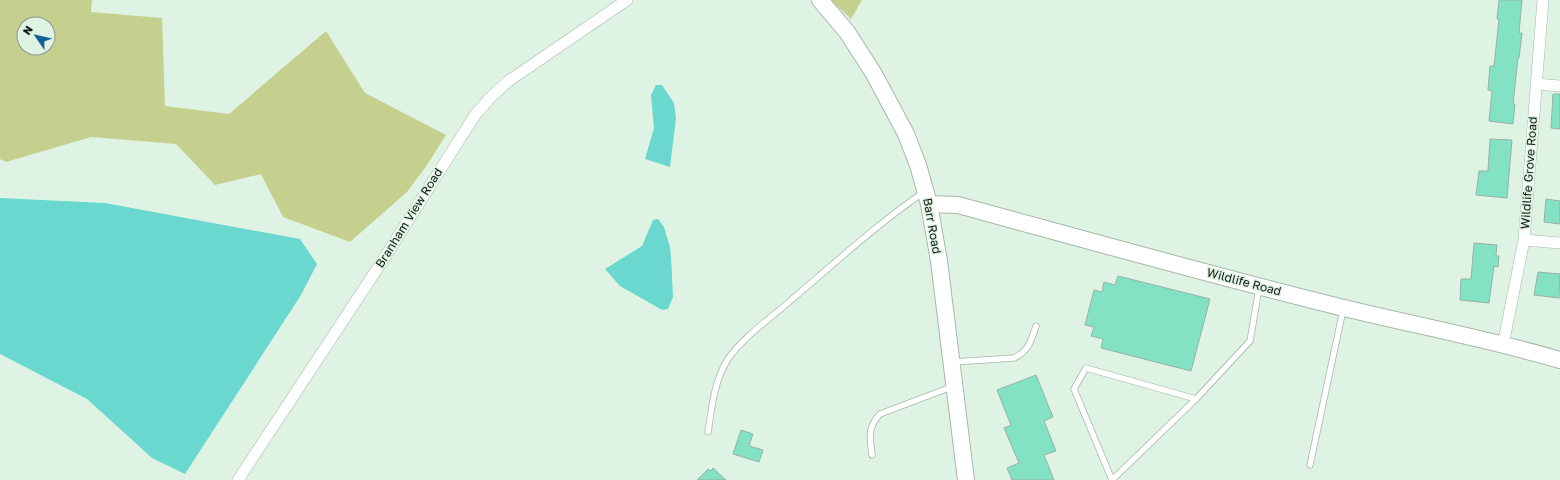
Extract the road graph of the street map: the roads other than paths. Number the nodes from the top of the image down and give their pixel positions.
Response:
1 (627, 0) edge
2 (820, 0) edge
3 (1543, 0) edge
4 (1536, 84) junction
5 (1560, 86) edge
6 (927, 197) junction
7 (1524, 240) junction
8 (1560, 243) edge
9 (1260, 287) junction
10 (1343, 307) junction
11 (1036, 326) dead end
12 (1503, 345) junction
13 (1560, 360) edge
14 (951, 363) junction
15 (954, 386) junction
16 (1196, 399) junction
17 (708, 432) dead end
18 (872, 455) dead end
19 (1310, 465) dead end
20 (238, 480) edge
21 (966, 480) edge
22 (1112, 480) edge

1 - 20 street, Branham View Road
2 - 6 street, Barr Road
3 - 4 street, Wildlife Grove Road
4 - 5 street
4 - 7 street, Wildlife Grove Road
6 - 9 street, Wildlife Road
6 - 14 street, Barr Road
6 - 17 lane
7 - 8 street
7 - 12 street, Wildlife Grove Road
9 - 10 street, Wildlife Road
9 - 16 lane
10 - 12 street, Wildlife Road
10 - 19 lane
11 - 14 lane
12 - 13 street, Wildlife Road
14 - 15 street, Barr Road
15 - 18 lane
15 - 21 street, Barr Road
16 - 22 lane
16 - 22 lane

